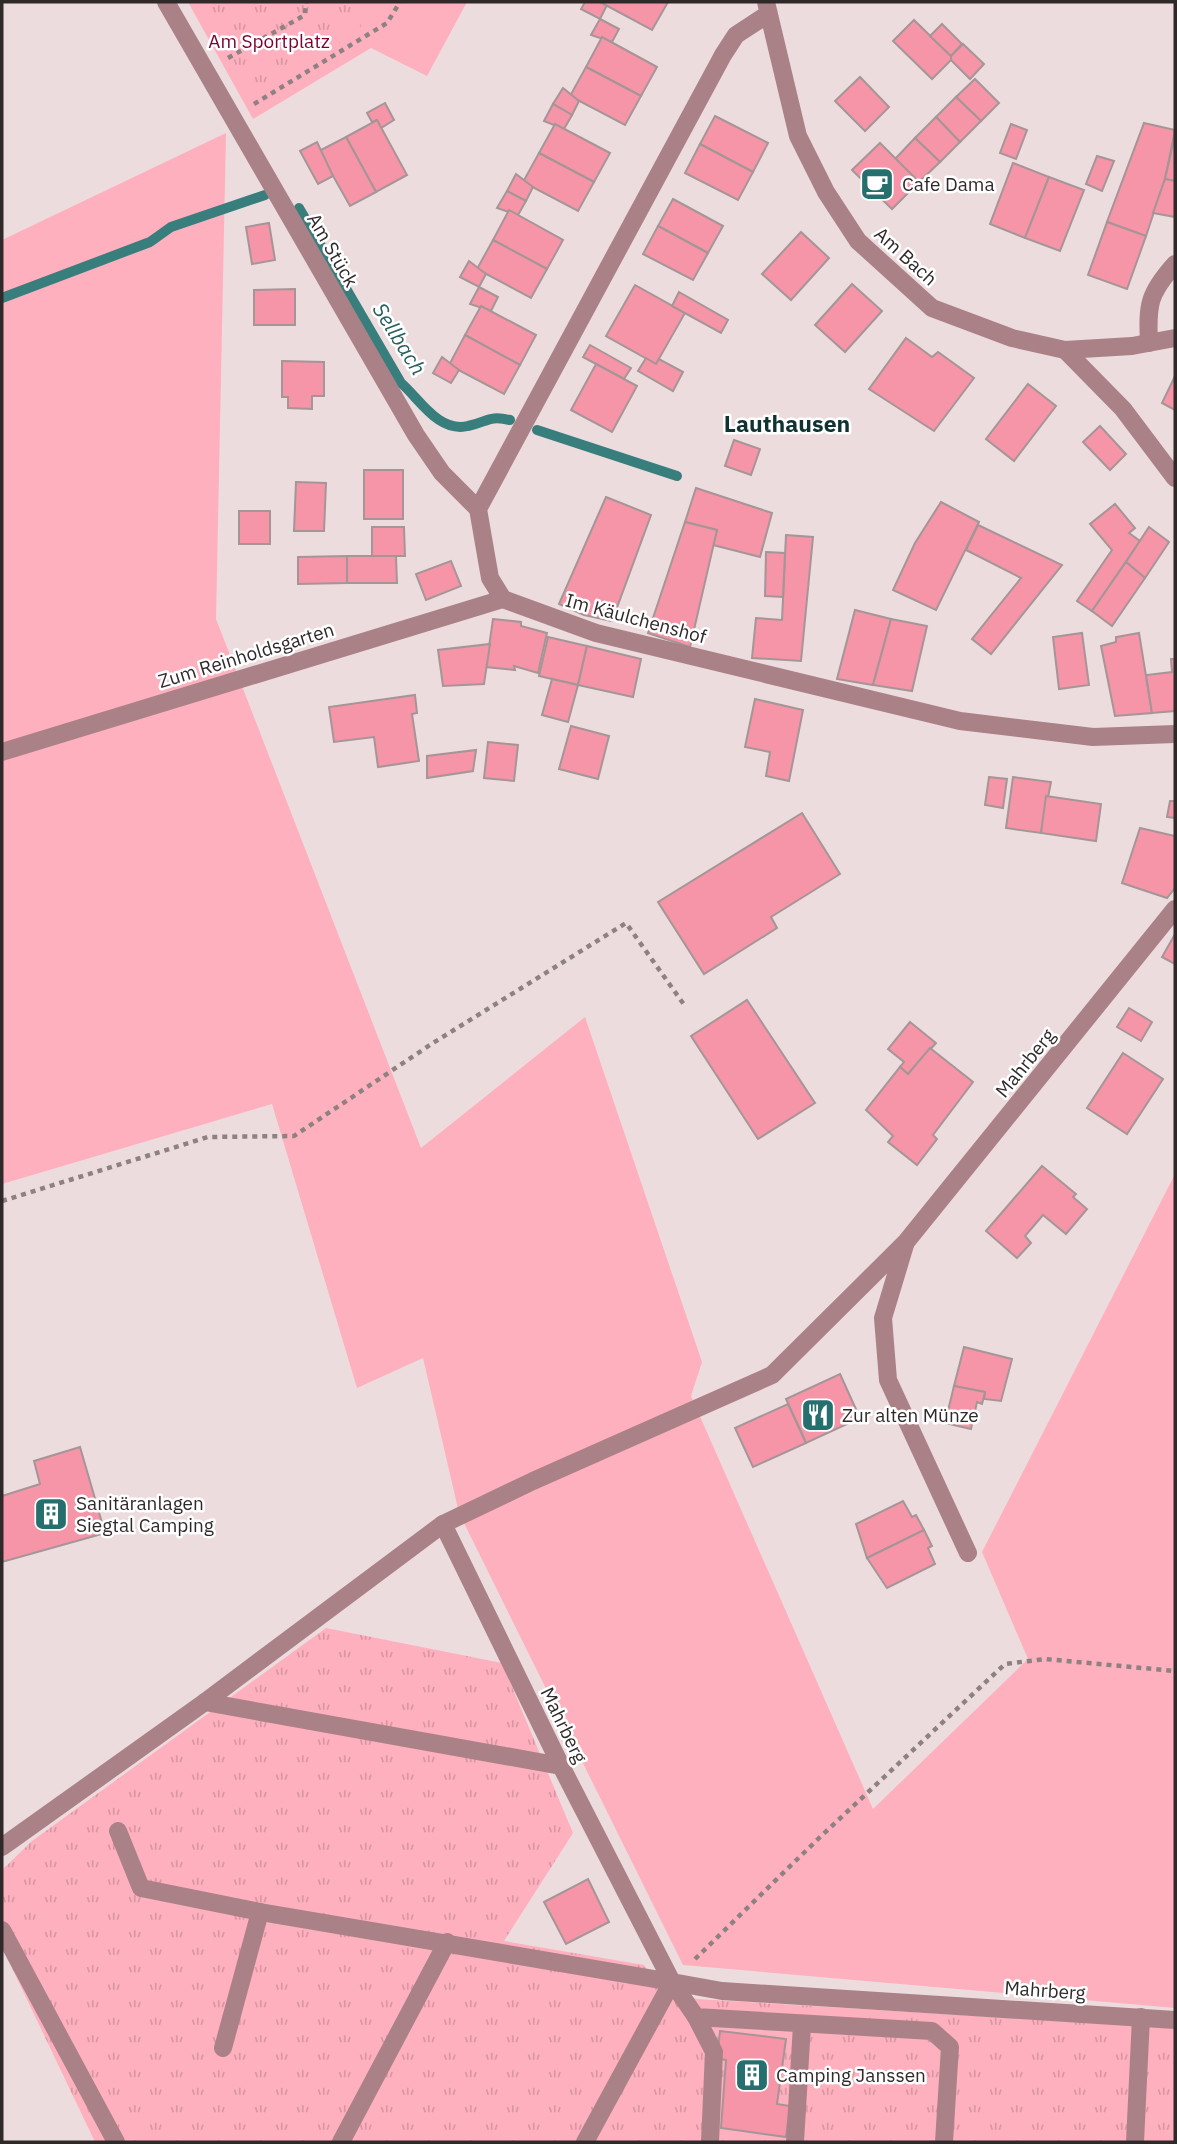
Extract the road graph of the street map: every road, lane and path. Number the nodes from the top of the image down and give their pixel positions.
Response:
1 (166, 2) edge
2 (306, 2) edge
3 (400, 2) edge
4 (767, 8) edge
5 (206, 71) junction
6 (233, 117) junction
7 (1175, 264) edge
8 (1175, 338) edge
9 (1149, 343) junction
10 (1065, 350) junction
11 (1175, 478) edge
12 (478, 509) junction
13 (503, 599) junction
14 (1175, 734) edge
15 (2, 752) edge
16 (1175, 909) edge
17 (684, 1006) dead end
18 (2, 1202) edge
19 (906, 1242) junction
20 (443, 1524) junction
21 (968, 1553) dead end
22 (1175, 1671) edge
23 (205, 1702) junction
24 (561, 1766) junction
25 (118, 1831) dead end
26 (2, 1847) edge
27 (260, 1912) junction
28 (2, 1930) edge
29 (447, 1942) junction
30 (672, 1982) junction
31 (696, 2017) junction
32 (1141, 2017) junction
33 (1175, 2020) edge
34 (802, 2025) junction
35 (223, 2048) dead end
36 (116, 2142) edge
37 (341, 2142) edge
38 (585, 2142) edge
39 (709, 2142) edge
40 (795, 2142) edge
41 (944, 2142) edge
42 (1135, 2142) edge

1 - 5 street, Am Stück
2 - 5 path
3 - 6 path
4 - 10 street, Am Bach
4 - 12 street
5 - 6 street, Am Stück
6 - 12 street, Am Stück
7 - 9 street
8 - 9 street, Am Bach
9 - 10 street, Am Bach
10 - 11 street
12 - 13 street
13 - 14 street, Im Käulchenshof
13 - 15 street, Zum Reinholdsgarten
16 - 19 street, Mahrberg
17 - 18 path
19 - 20 street, Mahrberg
19 - 21 street, Mahrberg
20 - 23 street
20 - 24 street, Mahrberg
22 - 30 path
23 - 24 street
23 - 26 street
24 - 30 street, Mahrberg
25 - 27 street
27 - 29 street
27 - 35 street
28 - 36 street
29 - 30 street
29 - 37 street
30 - 31 street
30 - 32 street, Mahrberg
30 - 38 street
31 - 34 street
31 - 39 street
32 - 33 street, Mahrberg
32 - 42 street
34 - 40 street
34 - 41 street

